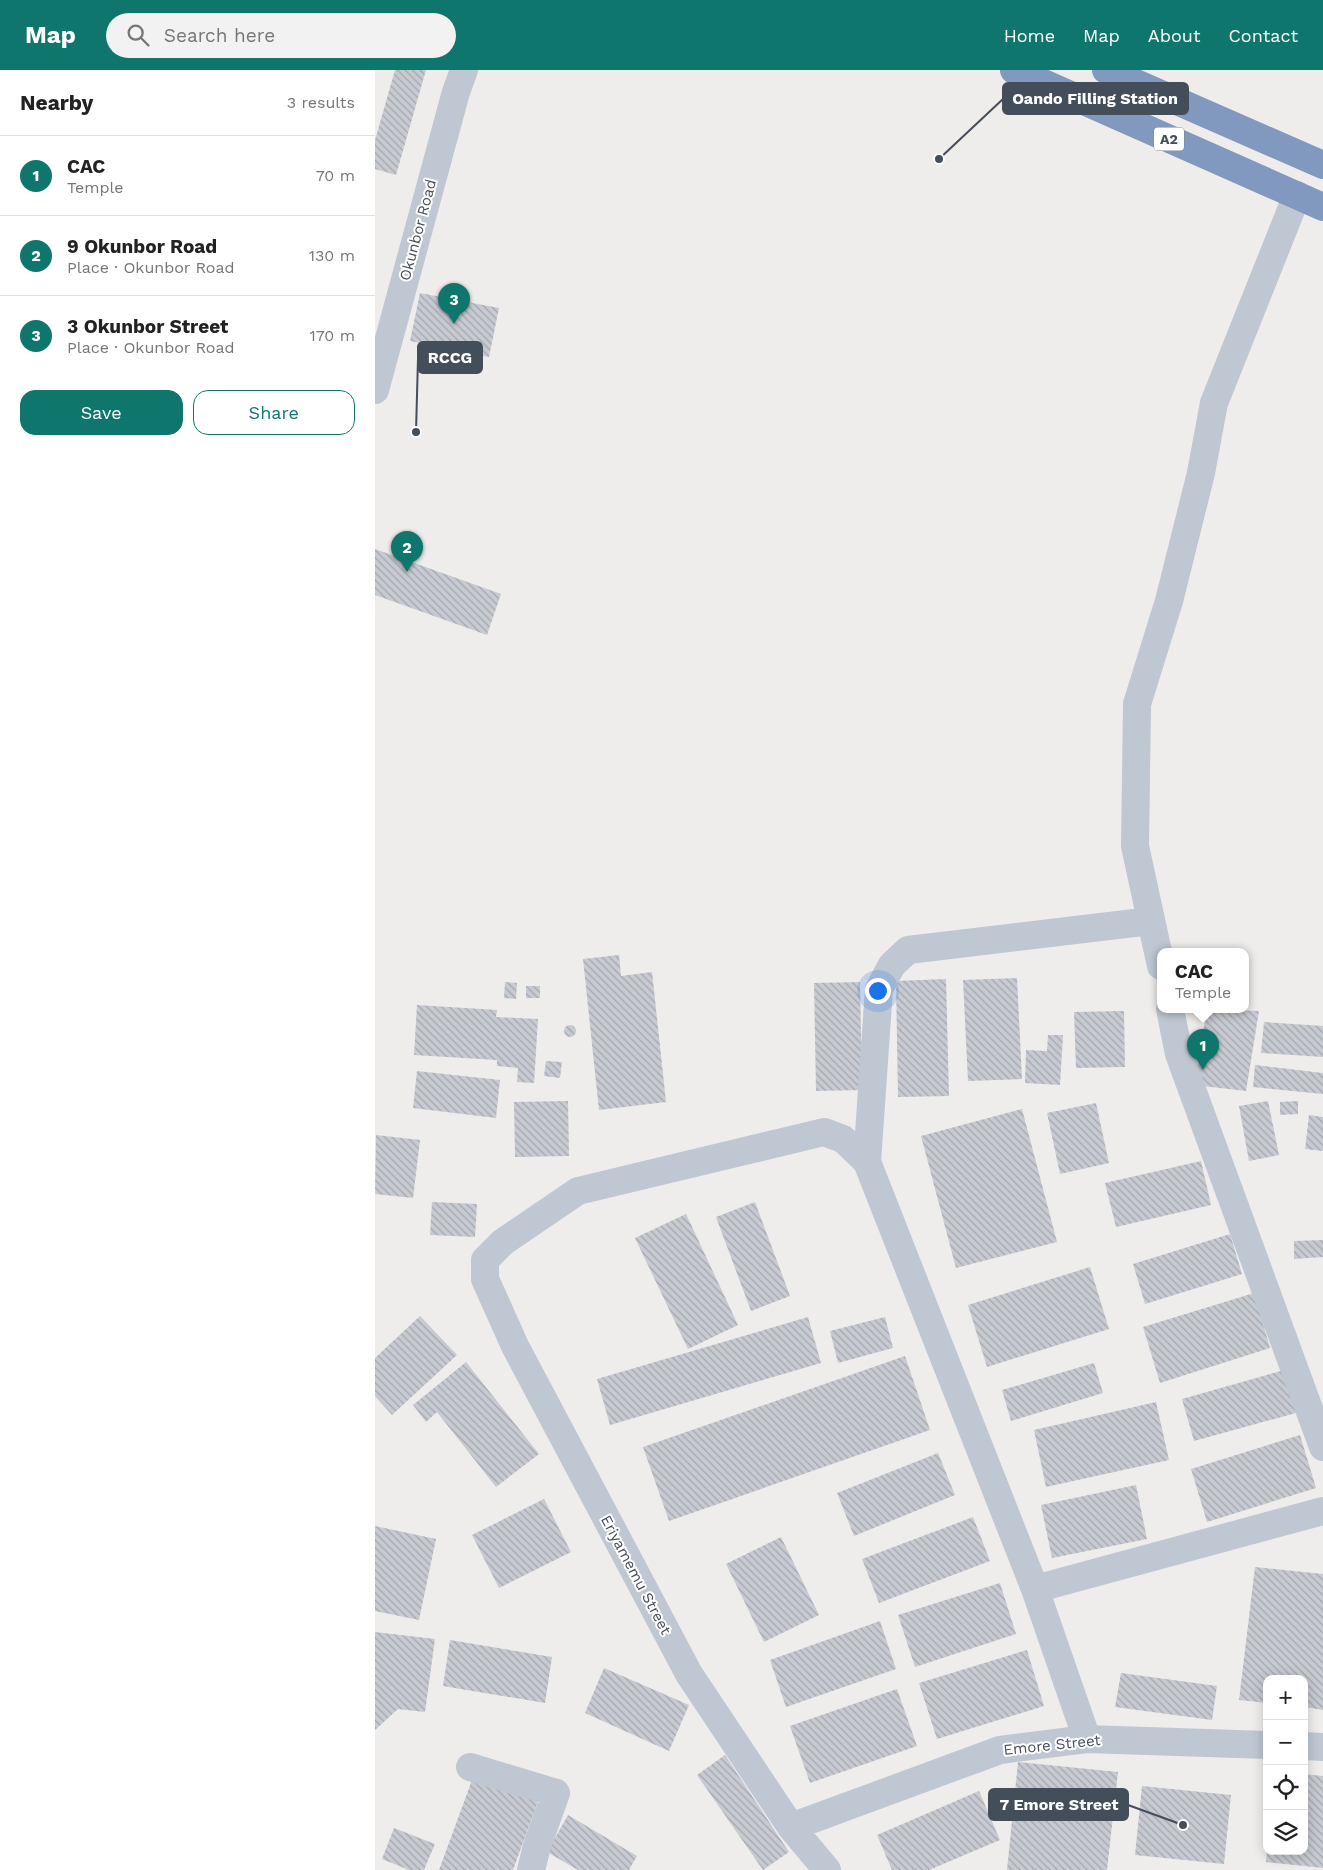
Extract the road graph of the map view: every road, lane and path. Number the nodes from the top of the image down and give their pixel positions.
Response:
1 (464, 70) edge
2 (1014, 70) edge
3 (1106, 70) edge
4 (1323, 165) edge
5 (1297, 195) junction
6 (1323, 207) edge
7 (375, 390) edge
8 (1151, 921) junction
9 (1157, 948) edge
10 (1170, 1013) edge
11 (867, 1162) junction
12 (1323, 1447) edge
13 (1323, 1512) edge
14 (1035, 1589) junction
15 (1087, 1739) junction
16 (1263, 1745) edge
17 (1308, 1746) edge
18 (1323, 1747) edge
19 (469, 1767) dead end
20 (791, 1827) junction
21 (531, 1870) edge
22 (827, 1870) edge

1 - 7 street, Okunbor Road
2 - 5 highway, A2
3 - 4 highway, A2
5 - 6 highway, A2
5 - 8 street
8 - 9 street
8 - 11 street
10 - 12 street
11 - 14 street
11 - 20 street, Eriyamemu Street
13 - 14 street
14 - 15 street
15 - 16 street, Emore Street
15 - 20 street, Emore Street
17 - 18 street
19 - 21 street
20 - 22 street, Eriyamemu Street

